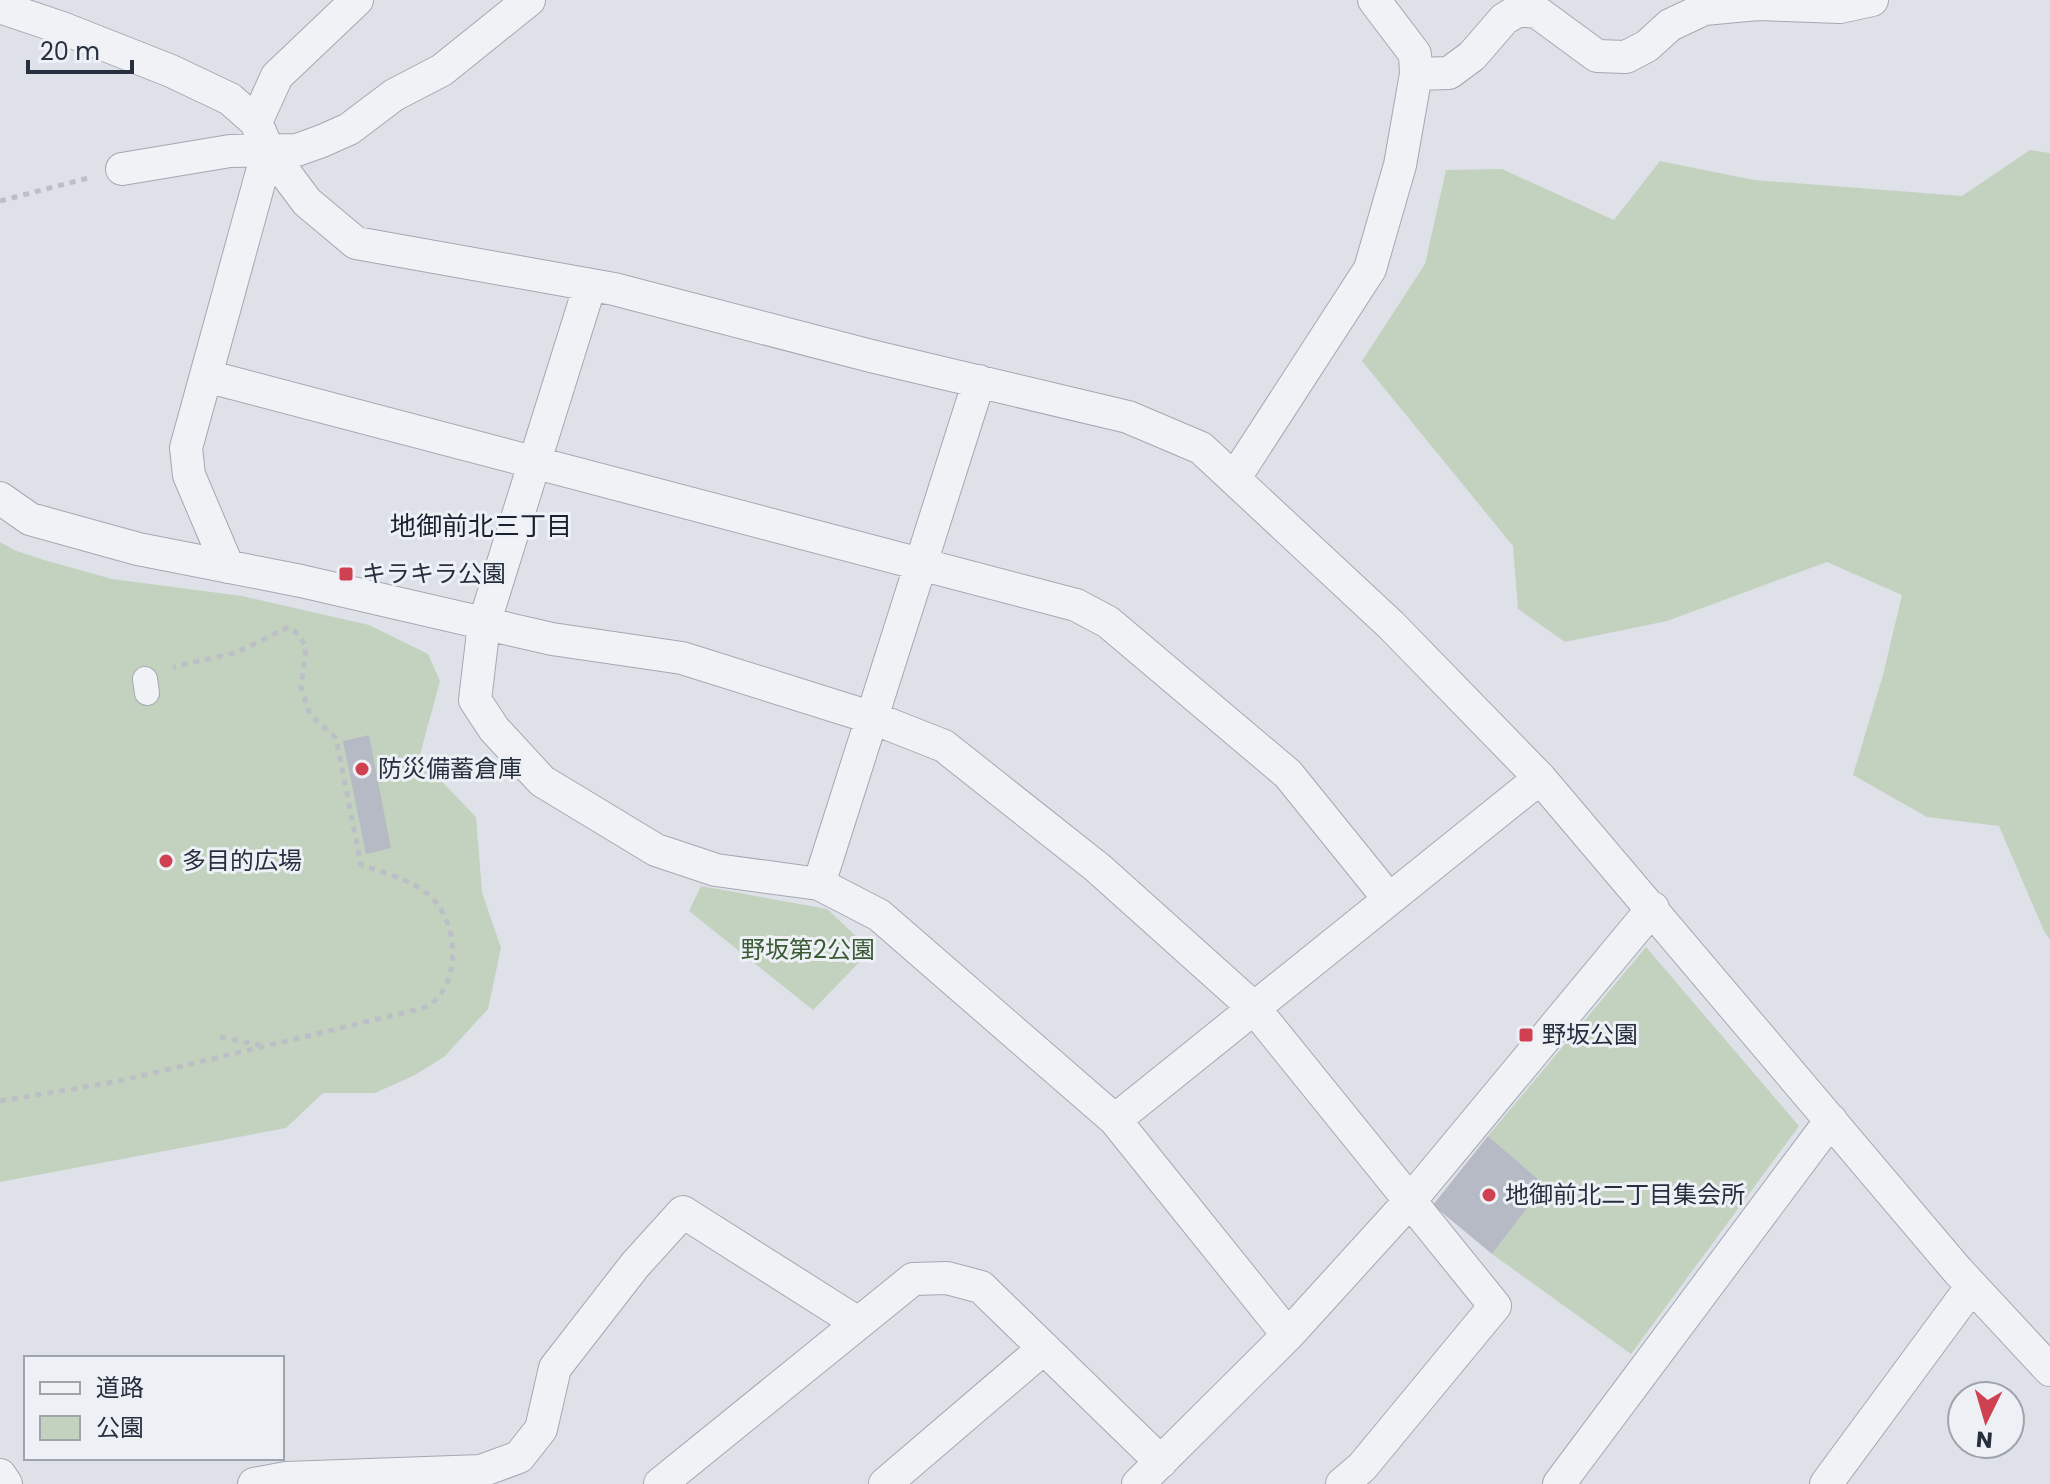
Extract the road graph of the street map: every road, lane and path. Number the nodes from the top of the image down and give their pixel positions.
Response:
1 (357, 0) edge
2 (529, 0) edge
3 (1374, 0) edge
4 (1872, 0) edge
5 (0, 7) edge
6 (1416, 74) junction
7 (262, 136) junction
8 (122, 169) joint
9 (0, 201) edge
10 (590, 285) junction
11 (206, 376) junction
12 (979, 381) junction
13 (534, 462) junction
14 (1234, 479) junction
15 (0, 498) edge
16 (921, 565) junction
17 (228, 567) junction
18 (484, 624) junction
19 (173, 667) dead end
20 (873, 718) junction
21 (1540, 778) junction
22 (819, 884) junction
23 (1389, 899) junction
24 (1653, 908) junction
25 (1254, 1008) junction
26 (220, 1037) dead end
27 (265, 1046) junction
28 (0, 1101) edge
29 (1115, 1120) junction
30 (1831, 1120) junction
31 (1409, 1202) junction
32 (1972, 1286) junction
33 (858, 1323) junction
34 (1288, 1335) junction
35 (1044, 1348) junction
36 (2050, 1370) edge
37 (1149, 1473) edge
38 (0, 1475) edge
39 (6, 1484) edge
40 (254, 1484) edge
41 (660, 1484) edge
42 (885, 1484) edge
43 (1342, 1484) edge
44 (1559, 1484) edge
45 (1826, 1484) edge

1 - 7 street
2 - 7 street
3 - 6 street
4 - 6 street
5 - 7 street
6 - 14 street
7 - 8 street
7 - 10 street
7 - 11 street
8 - 9 path
10 - 12 street
10 - 13 street
11 - 13 street
11 - 17 street
12 - 14 street
12 - 16 street
13 - 16 street
13 - 18 street
14 - 21 street
15 - 17 street
16 - 20 street
16 - 23 street
17 - 18 street
18 - 20 street
18 - 22 street
19 - 27 path
20 - 22 street
20 - 25 street
21 - 23 street
21 - 24 street
22 - 29 street
23 - 25 street
24 - 30 street
24 - 31 street
25 - 29 street
25 - 31 street
26 - 27 path
27 - 28 path
29 - 34 street
30 - 32 street
30 - 44 street
31 - 34 street
31 - 43 street
32 - 36 street
32 - 45 street
33 - 35 street
33 - 40 street
33 - 41 street
34 - 37 street
35 - 37 street
35 - 42 street
38 - 39 street

